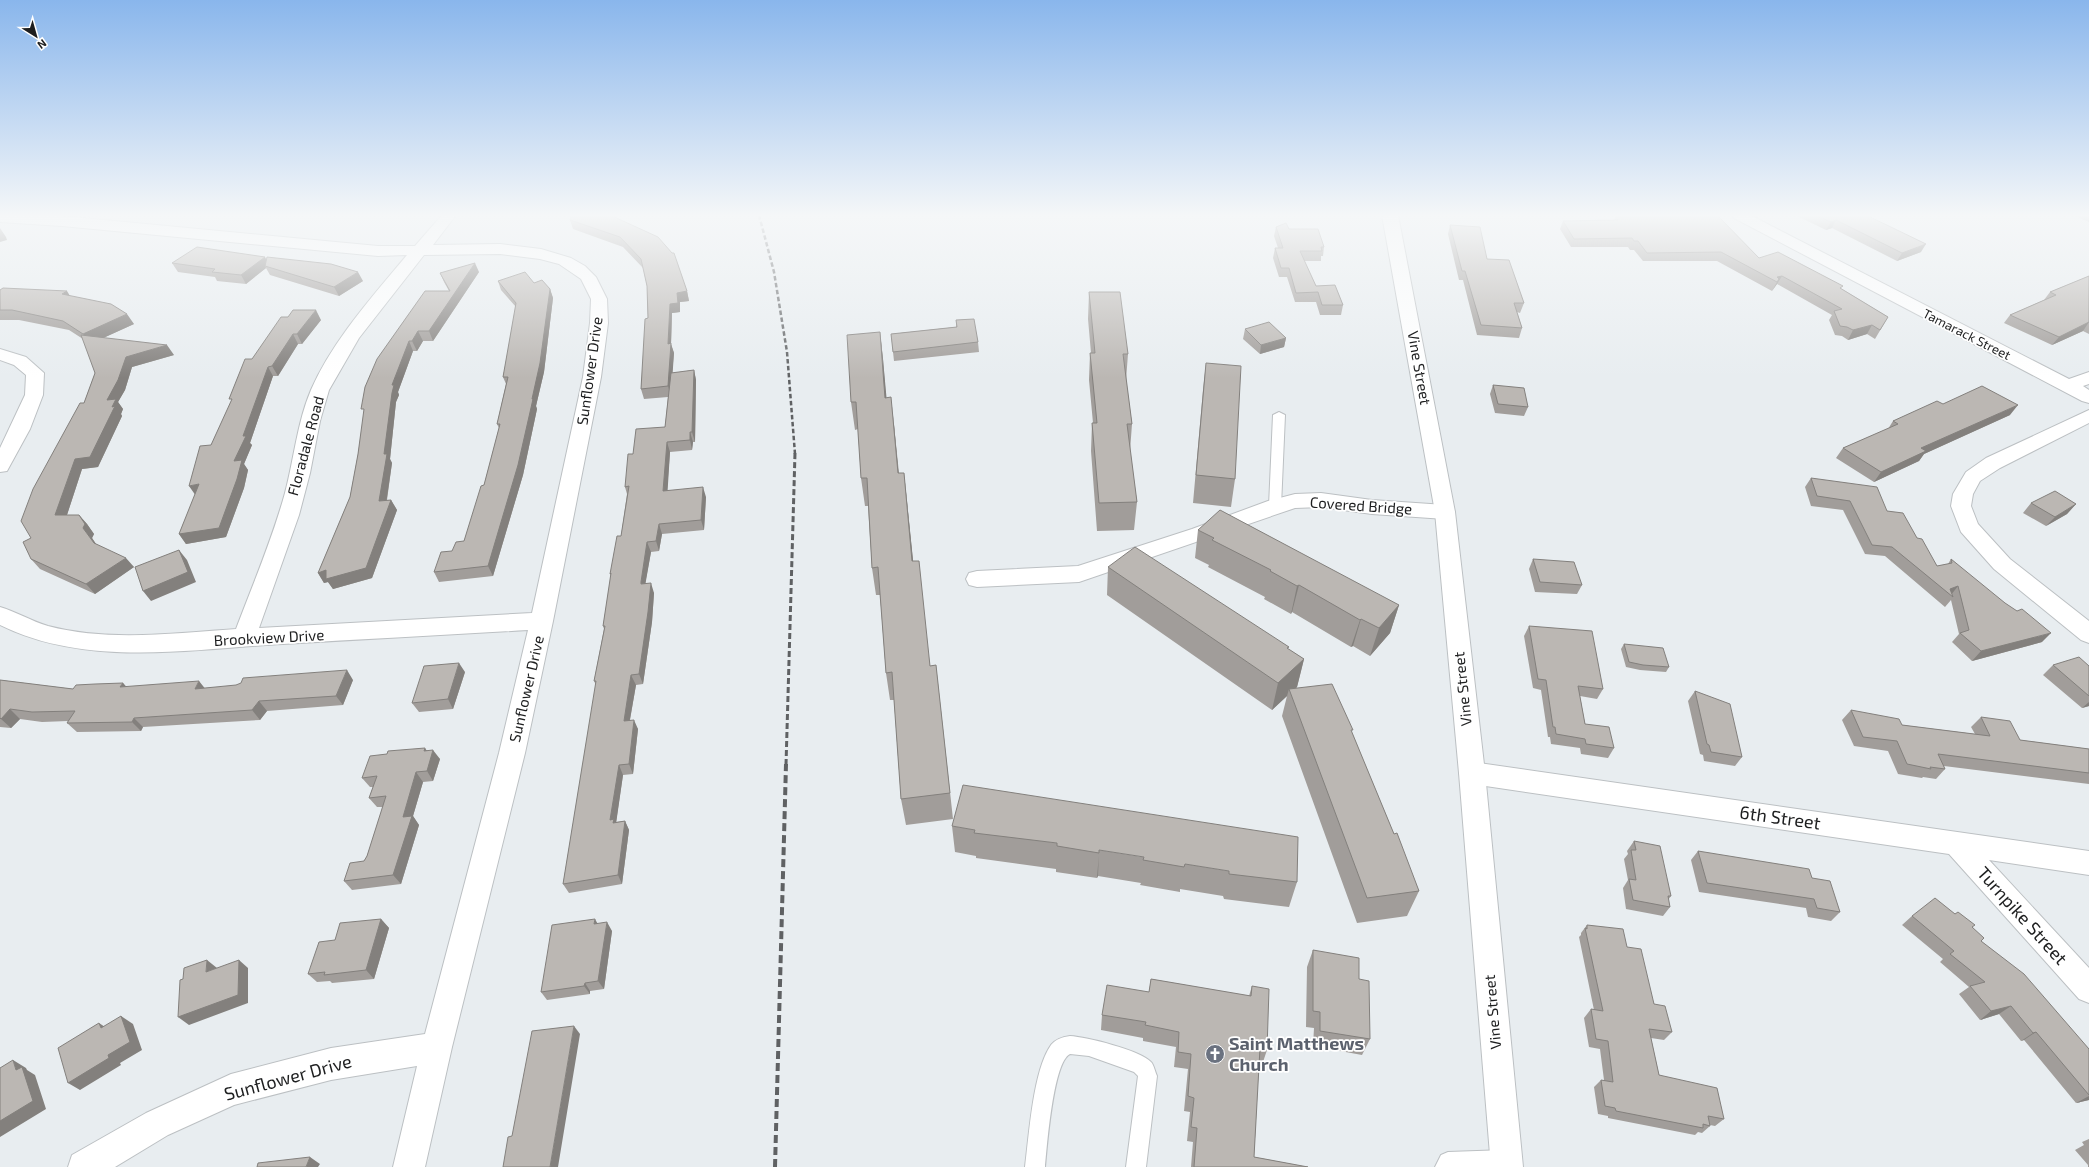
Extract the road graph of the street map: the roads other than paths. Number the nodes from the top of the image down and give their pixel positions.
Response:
1 (405, 269) edge
2 (580, 269) edge
3 (1400, 269) edge
4 (1844, 269) edge
5 (0, 354) edge
6 (2089, 377) edge
7 (2068, 386) junction
8 (2089, 397) edge
9 (1279, 415) dead end
10 (2089, 416) edge
11 (0, 466) edge
12 (1275, 506) junction
13 (1445, 512) junction
14 (977, 580) dead end
15 (0, 615) edge
16 (542, 621) junction
17 (2089, 634) edge
18 (244, 640) junction
19 (1472, 773) junction
20 (1956, 843) junction
21 (2089, 863) edge
22 (2089, 989) edge
23 (437, 1048) junction
24 (1507, 1164) edge
25 (84, 1167) edge
26 (409, 1167) edge
27 (1035, 1167) edge
28 (1136, 1167) edge
29 (1445, 1167) edge

1 - 18 street, Floradale Road
2 - 16 street, Sunflower Drive
3 - 13 street, Vine Street
4 - 7 street, Tamarack Street
5 - 11 street
6 - 7 street
7 - 8 street, Tamarack Street
9 - 12 lane
10 - 17 street
12 - 13 street, Covered Bridge
12 - 14 street, Covered Bridge
13 - 19 street, Vine Street
15 - 18 street, Brookview Drive
16 - 18 street, Brookview Drive
16 - 23 street, Sunflower Drive
19 - 20 street, 6th Street
19 - 24 street, Vine Street
20 - 21 street, 6th Street
20 - 22 street, Turnpike Street
23 - 25 street, Sunflower Drive
23 - 26 street, Sunflower Drive
24 - 29 lane
27 - 28 lane

